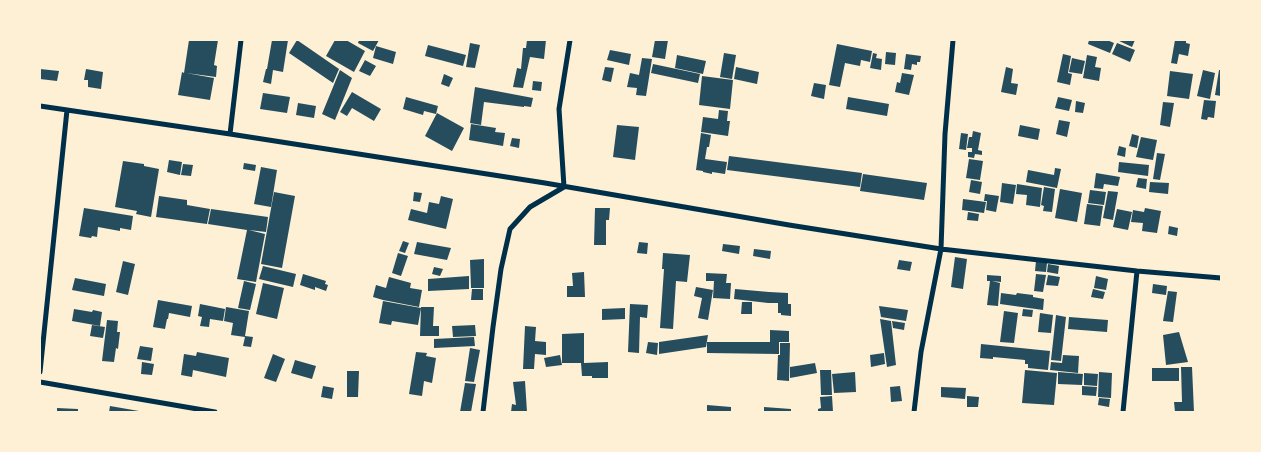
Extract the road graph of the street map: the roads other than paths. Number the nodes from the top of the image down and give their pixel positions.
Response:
1 (241, 40) edge
2 (570, 40) edge
3 (953, 40) edge
4 (40, 106) edge
5 (67, 110) junction
6 (230, 134) junction
7 (564, 187) junction
8 (941, 249) junction
9 (1136, 271) junction
10 (1221, 278) edge
11 (40, 372) edge
12 (40, 382) edge
13 (215, 412) edge
14 (483, 412) edge
15 (914, 412) edge
16 (1123, 412) edge

1 - 6 street
2 - 7 street
3 - 8 street
4 - 5 street
5 - 6 street
5 - 11 street
6 - 7 street
7 - 8 street
7 - 14 street
8 - 9 street
8 - 15 street
9 - 10 street
9 - 16 street
12 - 13 street

